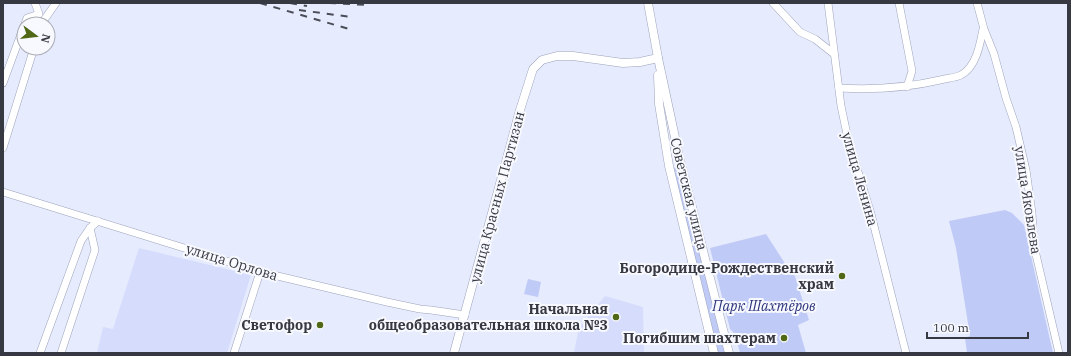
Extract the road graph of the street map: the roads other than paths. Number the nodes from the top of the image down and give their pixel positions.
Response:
1 (35, 3) edge
2 (56, 3) edge
3 (648, 3) edge
4 (773, 3) edge
5 (828, 3) edge
6 (899, 3) edge
7 (977, 3) edge
8 (40, 16) edge
9 (45, 16) edge
10 (984, 29) junction
11 (16, 47) edge
12 (834, 54) junction
13 (32, 56) edge
14 (658, 58) junction
15 (3, 83) edge
16 (907, 86) junction
17 (839, 88) junction
18 (3, 148) edge
19 (3, 192) edge
20 (98, 221) junction
21 (90, 228) junction
22 (260, 272) junction
23 (465, 315) junction
24 (40, 353) edge
25 (61, 353) edge
26 (234, 353) edge
27 (454, 353) edge
28 (714, 353) edge
29 (729, 353) edge
30 (906, 353) edge
31 (1059, 353) edge

1 - 8 street
2 - 9 street
3 - 14 main road, Советская улица
4 - 12 street
5 - 12 street, улица Ленина
6 - 16 street
7 - 10 street, улица Яковлева
10 - 16 street
10 - 31 street, улица Яковлева
11 - 15 street
12 - 17 street, улица Ленина
13 - 18 street
14 - 23 main road, улица Красных Партизан
14 - 28 main road, Советская улица
14 - 29 main road, Советская улица
16 - 17 street
17 - 30 street, улица Ленина
19 - 20 street, улица Орлова
20 - 21 street
20 - 22 street, улица Орлова
21 - 24 street
21 - 25 street
22 - 23 street, улица Орлова
22 - 26 street
23 - 27 main road, улица Красных Партизан

